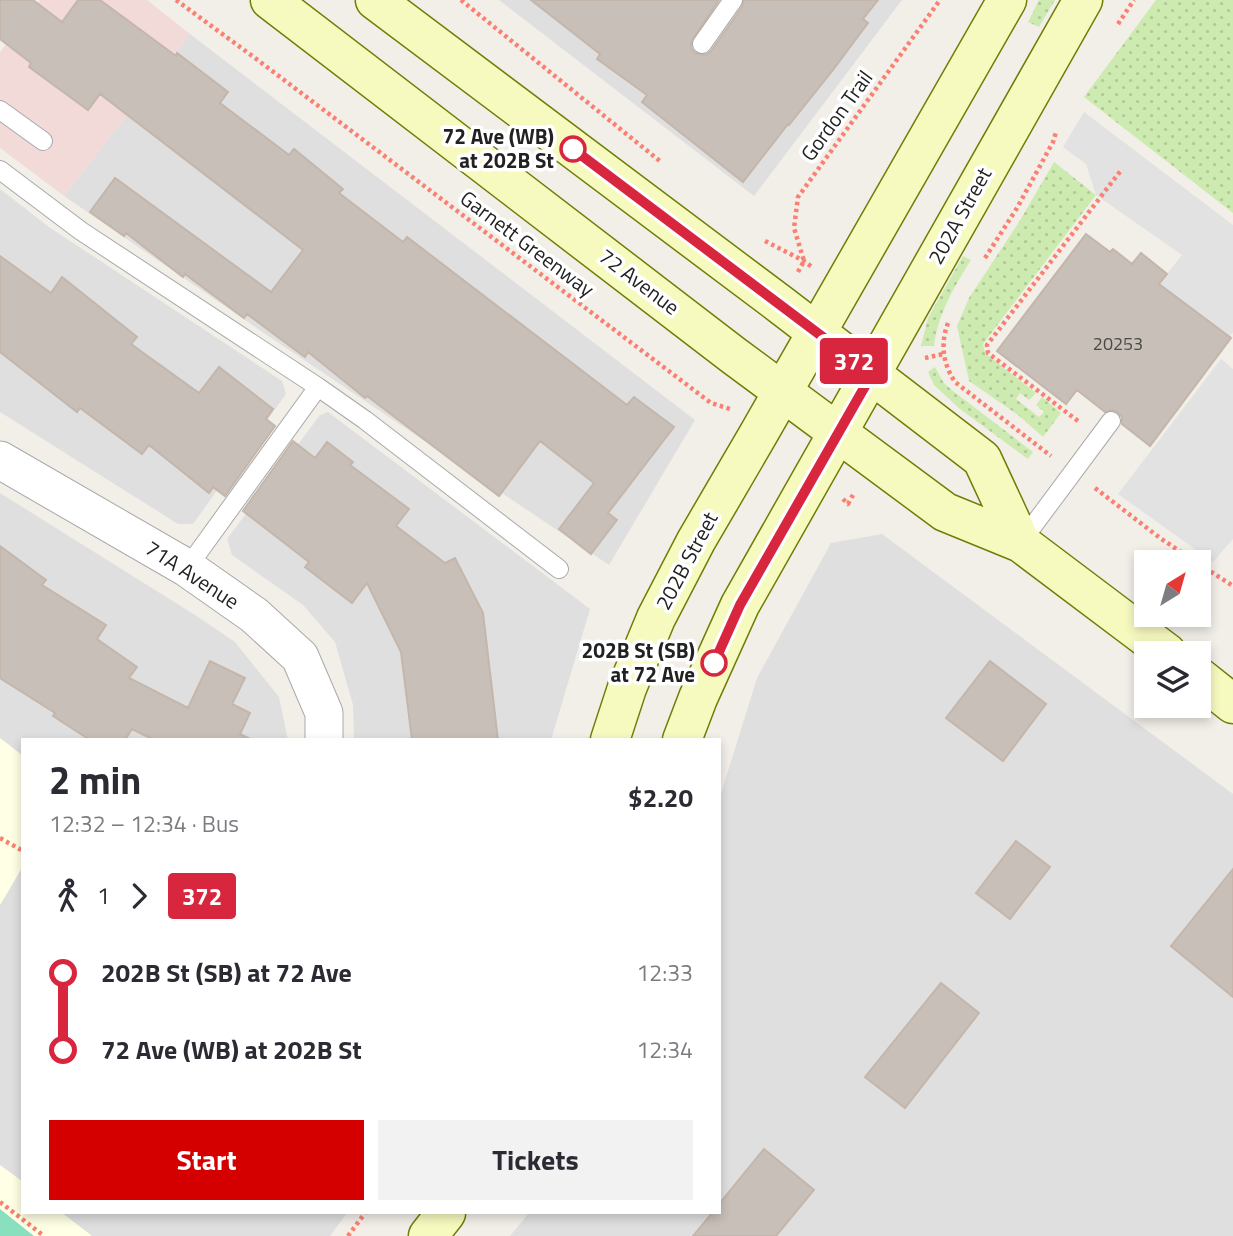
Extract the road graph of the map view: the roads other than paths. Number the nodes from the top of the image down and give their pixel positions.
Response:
1 (270, 0) edge
2 (375, 0) edge
3 (733, 0) edge
4 (1007, 0) edge
5 (1083, 0) edge
6 (702, 44) dead end
7 (0, 110) edge
8 (43, 141) dead end
9 (0, 170) edge
10 (817, 332) junction
11 (872, 374) junction
12 (318, 387) junction
13 (783, 391) junction
14 (1111, 421) dead end
15 (838, 433) junction
16 (0, 460) edge
17 (1021, 543) junction
18 (187, 568) junction
19 (559, 569) dead end
20 (1151, 641) edge
21 (1211, 687) edge
22 (1233, 704) edge
23 (324, 738) edge
24 (611, 738) edge
25 (683, 738) edge
26 (445, 1214) edge
27 (428, 1236) edge

1 - 13 main road, 72 Avenue
2 - 10 main road, 72 Avenue
3 - 6 lane
4 - 10 main road
5 - 11 main road, 202A Street
7 - 8 lane
9 - 12 lane
10 - 11 main road, 72 Avenue
10 - 13 main road
11 - 15 main road, 202A Street
11 - 17 main road, 72 Avenue
12 - 18 lane
12 - 19 lane
13 - 15 main road, 72 Avenue
13 - 24 main road, 202B Street
14 - 17 lane
15 - 17 main road, 72 Avenue
15 - 25 main road
16 - 18 street, 71A Avenue
17 - 20 main road, 72 Avenue
18 - 23 street, 71A Avenue
21 - 22 main road
26 - 27 main road

